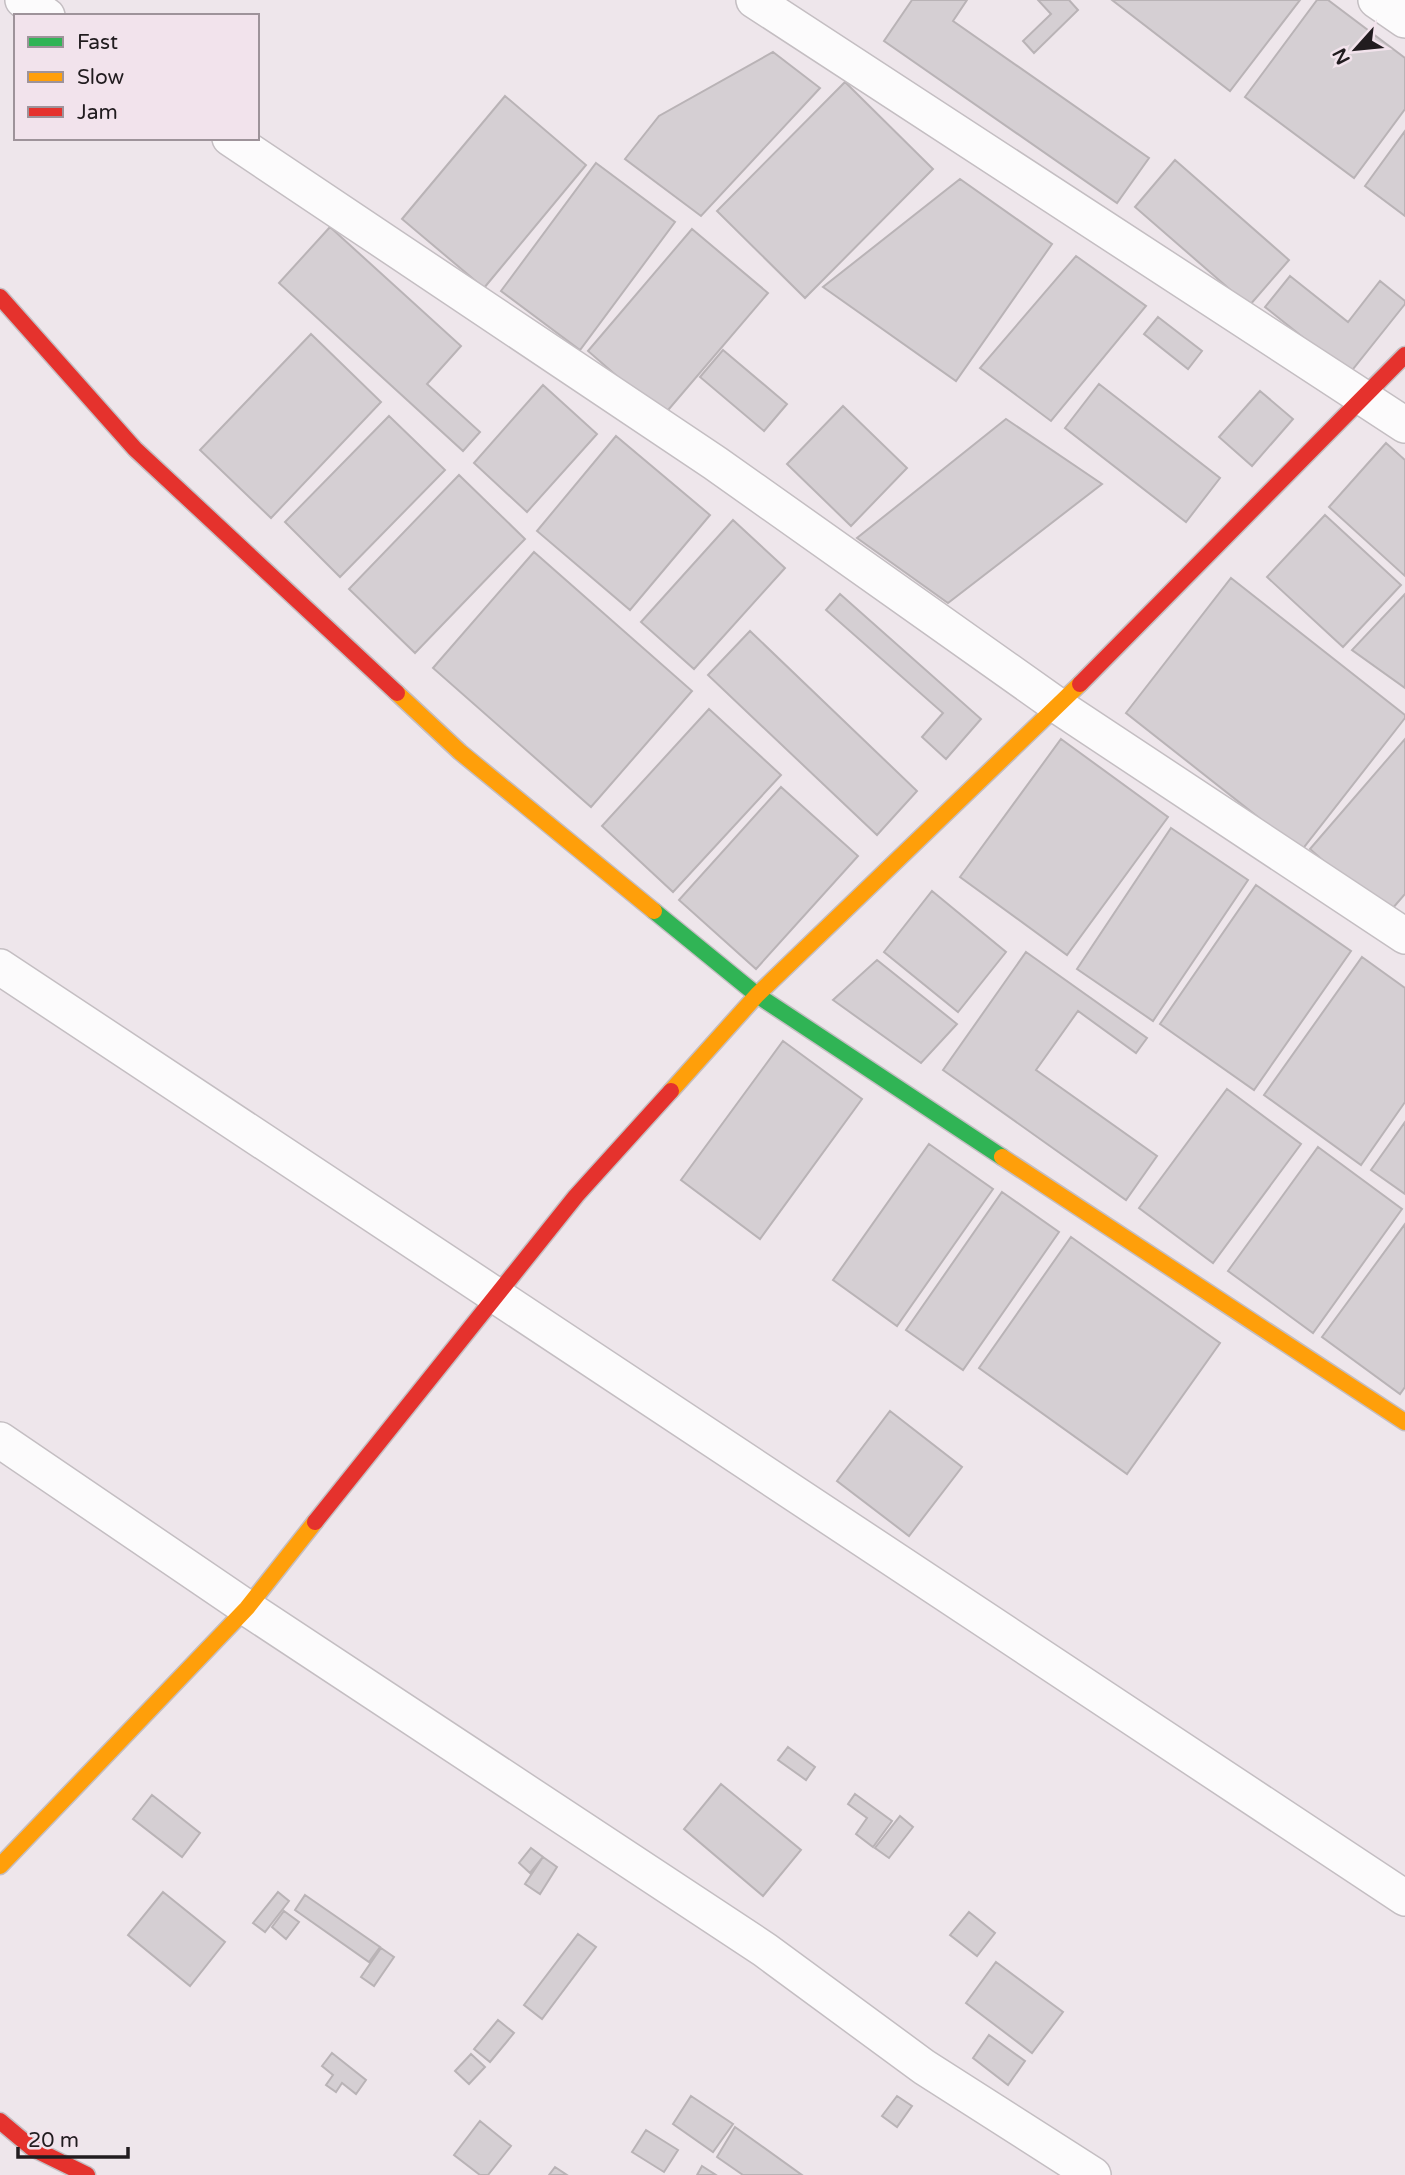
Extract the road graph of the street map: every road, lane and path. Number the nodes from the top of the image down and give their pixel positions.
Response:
1 (23, 0) edge
2 (754, 0) edge
3 (1376, 0) edge
4 (44, 14) edge
5 (1405, 20) edge
6 (233, 140) edge
7 (0, 297) edge
8 (1405, 355) edge
9 (1365, 397) junction
10 (1405, 425) edge
11 (1058, 706) junction
12 (1405, 936) edge
13 (0, 967) edge
14 (757, 995) junction
15 (495, 1295) junction
16 (1405, 1422) edge
17 (0, 1440) edge
18 (247, 1608) junction
19 (0, 1866) edge
20 (1405, 1898) edge
21 (0, 2121) edge
22 (87, 2175) edge
23 (1093, 2175) edge

1 - 4 street
2 - 9 street
3 - 5 street
6 - 11 street
7 - 14 street
8 - 9 street
9 - 10 street
9 - 11 street
11 - 12 street
11 - 14 street
13 - 15 street
14 - 15 street
14 - 16 street
15 - 18 street
15 - 20 street
17 - 18 street
18 - 19 street
18 - 23 street
21 - 22 street

